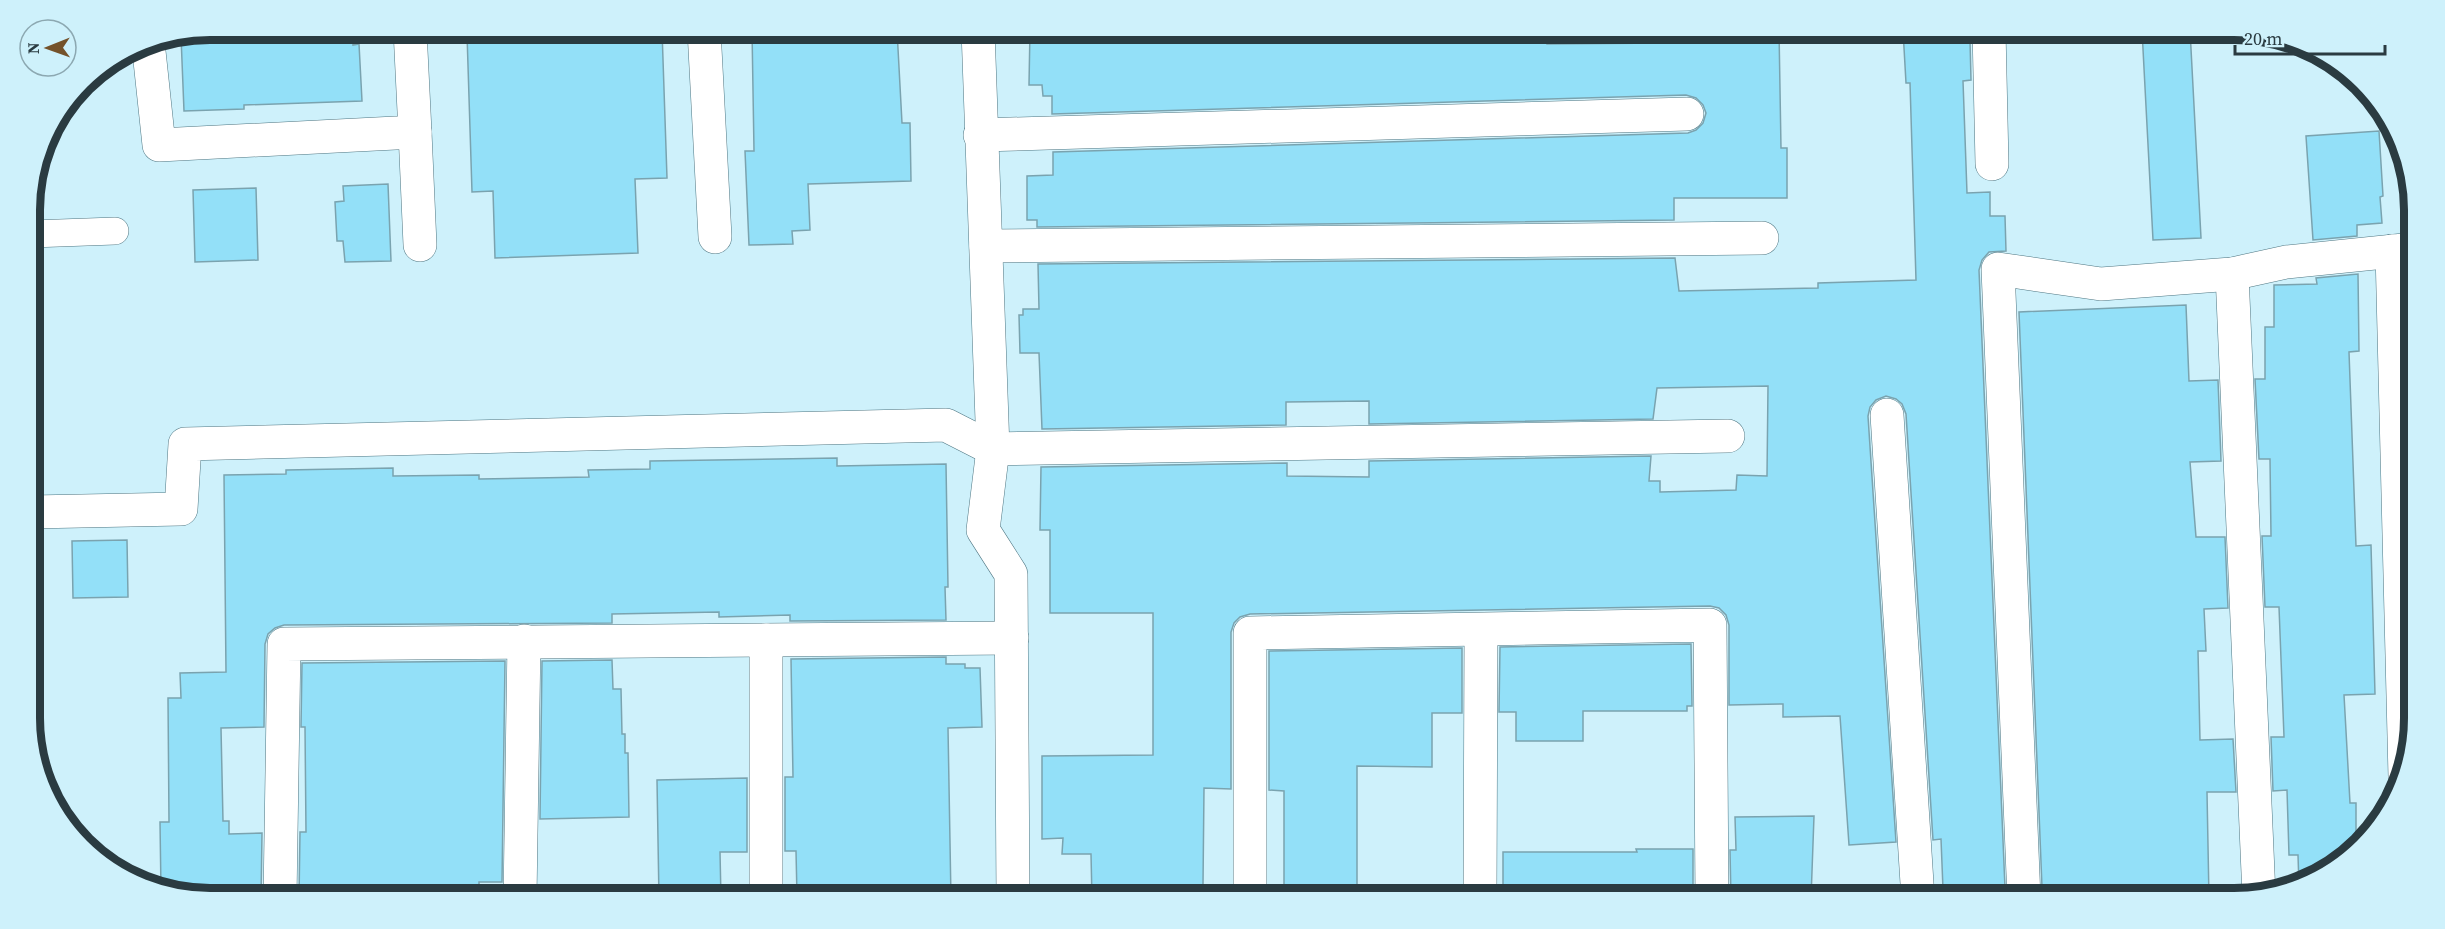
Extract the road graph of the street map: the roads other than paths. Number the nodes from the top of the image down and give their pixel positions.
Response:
1 (1989, 40) edge
2 (411, 41) edge
3 (705, 41) edge
4 (978, 41) edge
5 (149, 52) edge
6 (1688, 114) dead end
7 (415, 132) junction
8 (980, 135) junction
9 (1992, 164) dead end
10 (115, 231) dead end
11 (41, 234) edge
12 (715, 237) dead end
13 (1762, 238) dead end
14 (420, 245) dead end
15 (986, 246) junction
16 (2403, 250) edge
17 (2232, 274) junction
18 (1887, 414) dead end
19 (1728, 436) dead end
20 (993, 449) junction
21 (40, 512) edge
22 (2404, 514) edge
23 (1481, 630) junction
24 (1012, 638) junction
25 (766, 640) junction
26 (524, 641) junction
27 (2259, 887) edge
28 (280, 888) edge
29 (520, 888) edge
30 (766, 888) edge
31 (1013, 888) edge
32 (1250, 888) edge
33 (1480, 888) edge
34 (1712, 888) edge
35 (1917, 888) edge
36 (2024, 888) edge

1 - 9 street
2 - 7 street
3 - 12 street
4 - 8 street
5 - 7 street
6 - 8 street
7 - 14 street
8 - 15 street
10 - 11 lane
13 - 15 street
15 - 20 street
16 - 17 street
16 - 22 street
17 - 27 street
17 - 36 street
18 - 35 street
19 - 20 street
20 - 21 street
20 - 24 street
23 - 32 street
23 - 33 street
23 - 34 street
24 - 25 street
24 - 31 street
25 - 26 street
25 - 30 street
26 - 28 street
26 - 29 street

